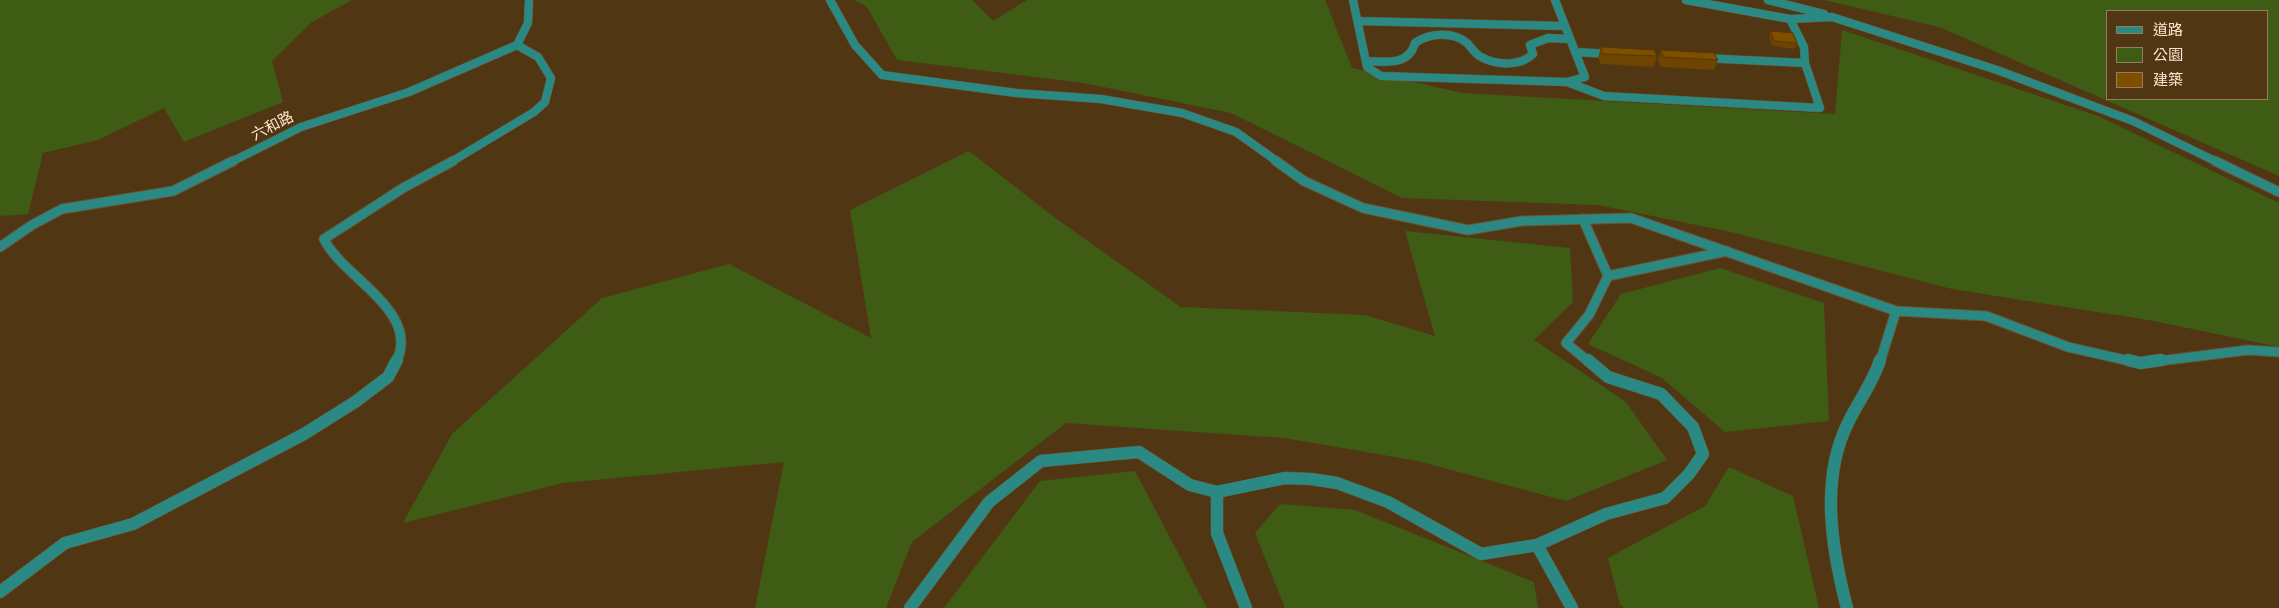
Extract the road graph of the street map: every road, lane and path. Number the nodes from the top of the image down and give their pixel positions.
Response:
1 (529, 0) edge
2 (830, 0) edge
3 (1353, 0) edge
4 (1555, 0) edge
5 (1686, 0) edge
6 (1768, 0) edge
7 (1832, 17) junction
8 (1790, 19) junction
9 (1358, 21) junction
10 (1564, 26) junction
11 (1570, 39) junction
12 (517, 45) junction
13 (1575, 52) junction
14 (1625, 54) edge
15 (1695, 58) edge
16 (1366, 61) junction
17 (1805, 63) junction
18 (1567, 82) junction
19 (2279, 192) edge
20 (1583, 219) junction
21 (0, 247) edge
22 (1727, 251) junction
23 (1608, 276) junction
24 (1896, 311) junction
25 (2279, 352) edge
26 (1217, 492) junction
27 (1537, 545) junction
28 (0, 592) edge
29 (910, 608) edge
30 (1246, 608) edge
31 (1572, 608) edge
32 (1848, 608) edge

1 - 12 street
2 - 20 street
3 - 9 street
4 - 10 street
5 - 8 street
6 - 7 street
7 - 8 street
7 - 19 street
8 - 17 street
9 - 10 street
9 - 16 street
10 - 11 street
11 - 13 street
11 - 16 street
12 - 21 street, 六和路
12 - 28 street
13 - 14 street
13 - 18 street
15 - 17 street
16 - 18 street
17 - 18 street
20 - 22 street
20 - 23 street
22 - 23 street
22 - 24 street
23 - 27 street
24 - 25 street
24 - 32 street
26 - 27 street
26 - 29 street
26 - 30 street
27 - 31 street

